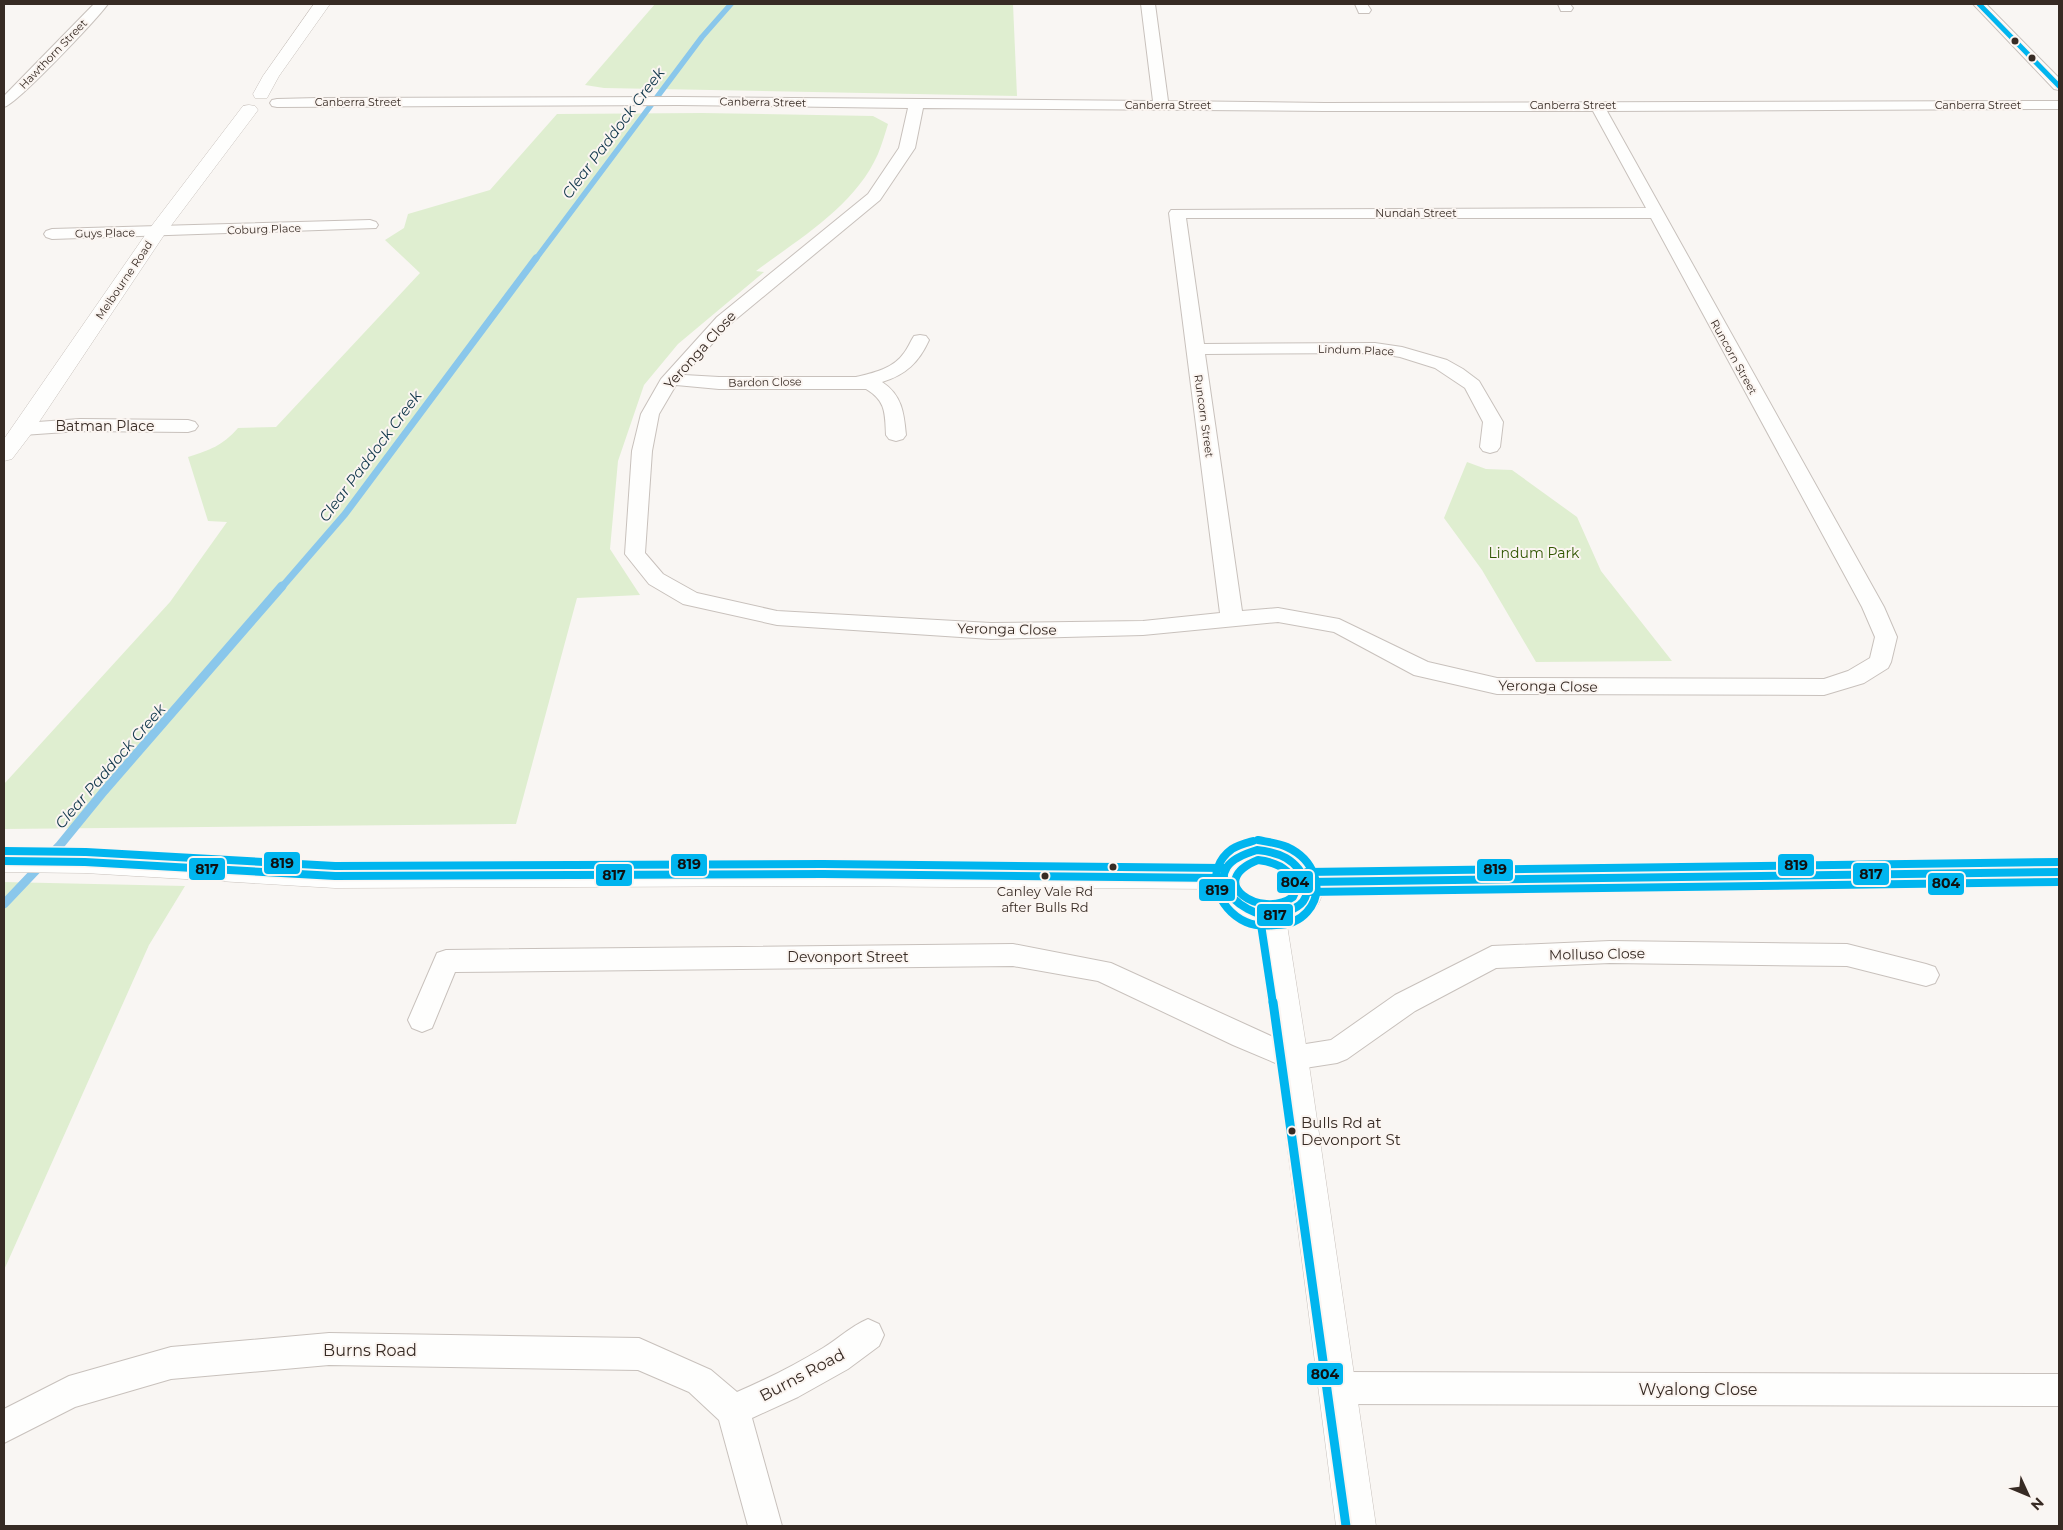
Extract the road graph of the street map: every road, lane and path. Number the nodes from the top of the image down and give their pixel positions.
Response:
1 (101, 4) edge
2 (322, 4) edge
3 (1148, 4) edge
4 (1979, 4) edge
5 (2054, 74) edge
6 (2059, 86) edge
7 (261, 94) junction
8 (6, 100) edge
9 (277, 103) junction
10 (916, 104) junction
11 (1161, 105) junction
12 (1597, 105) junction
13 (2059, 105) edge
14 (249, 110) junction
15 (1177, 213) joint
16 (1654, 213) junction
17 (370, 225) dead end
18 (157, 232) junction
19 (52, 234) dead end
20 (920, 340) dead end
21 (1195, 349) junction
22 (670, 379) junction
23 (859, 382) junction
24 (188, 426) dead end
25 (23, 428) junction
26 (896, 435) dead end
27 (1490, 447) dead end
28 (4, 454) edge
29 (1873, 608) joint
30 (1232, 619) junction
31 (4, 861) edge
32 (2059, 872) edge
33 (1224, 878) junction
34 (1307, 882) junction
35 (1270, 916) junction
36 (1926, 975) dead end
37 (422, 1020) dead end
38 (1292, 1058) junction
39 (868, 1334) dead end
40 (1337, 1388) junction
41 (2059, 1390) edge
42 (733, 1410) junction
43 (4, 1427) edge
44 (765, 1526) edge
45 (1356, 1526) edge

1 - 8 street, Hawthorn Street
2 - 7 main road
3 - 11 street
4 - 5 street
5 - 6 street
7 - 9 main road
7 - 14 main road
9 - 10 street, Canberra Street
9 - 14 main road
10 - 11 street, Canberra Street
10 - 22 street, Yeronga Close
11 - 12 street, Canberra Street
12 - 13 street, Canberra Street
12 - 16 street, Runcorn Street
14 - 18 main road, Melbourne Road
15 - 16 street, Nundah Street
15 - 21 street, Runcorn Street
16 - 29 street, Runcorn Street
17 - 18 street, Coburg Place
18 - 19 street, Guys Place
18 - 25 main road, Melbourne Road
20 - 23 street, Bardon Close
21 - 27 street, Lindum Place
21 - 30 street, Runcorn Street
22 - 23 street, Bardon Close
22 - 30 street, Yeronga Close
23 - 26 street, Bardon Close
24 - 25 street, Batman Place
25 - 28 main road, Melbourne Road
29 - 30 street, Yeronga Close
31 - 33 main road
32 - 34 main road
33 - 34 main road
33 - 35 main road
34 - 35 main road
35 - 38 main road
36 - 38 street, Molluso Close
37 - 38 street, Devonport Street
38 - 40 main road
39 - 42 street, Burns Road
40 - 41 street, Wyalong Close
40 - 45 main road
42 - 43 street, Burns Road
42 - 44 street

